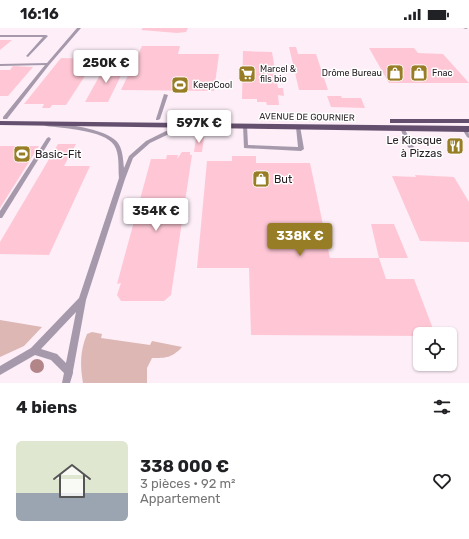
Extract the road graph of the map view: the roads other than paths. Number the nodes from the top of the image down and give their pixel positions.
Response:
1 (80, 28) edge
2 (0, 36) edge
3 (28, 56) dead end
4 (0, 64) edge
5 (48, 64) junction
6 (166, 95) dead end
7 (2, 119) edge
8 (158, 119) junction
9 (469, 121) edge
10 (40, 124) junction
11 (187, 125) junction
12 (245, 126) junction
13 (298, 127) junction
14 (402, 128) junction
15 (467, 131) edge
16 (49, 139) dead end
17 (411, 146) dead end
18 (122, 179) junction
19 (0, 216) edge
20 (82, 300) junction
21 (34, 351) junction
22 (0, 370) edge
23 (69, 374) junction
24 (66, 383) edge

1 - 5 lane
2 - 3 lane
4 - 5 lane
5 - 7 lane
6 - 8 lane
7 - 8 main road, AVENUE DE GOURNIER
7 - 10 main road, AVENUE DE GOURNIER
8 - 9 main road, AVENUE DE GOURNIER
10 - 11 main road, AVENUE DE GOURNIER
10 - 18 lane
11 - 12 main road, AVENUE DE GOURNIER
11 - 18 lane
12 - 13 main road, AVENUE DE GOURNIER
12 - 13 lane
13 - 14 main road, AVENUE DE GOURNIER
14 - 15 main road, AVENUE DE GOURNIER
14 - 17 lane
16 - 19 lane
18 - 20 lane
20 - 21 lane
20 - 23 lane
21 - 22 lane
21 - 23 lane
23 - 24 lane

